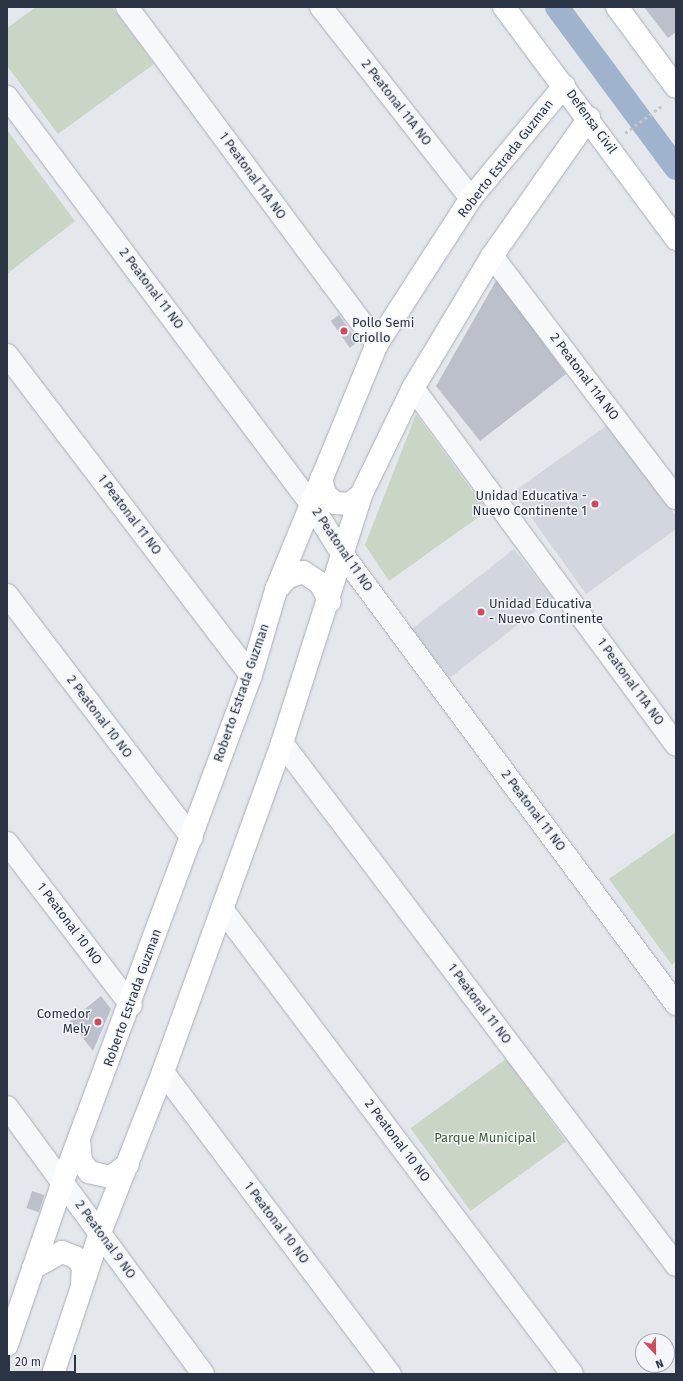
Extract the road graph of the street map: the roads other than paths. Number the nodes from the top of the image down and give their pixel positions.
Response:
1 (127, 7) edge
2 (321, 7) edge
3 (504, 7) edge
4 (617, 7) edge
5 (564, 86) junction
6 (676, 87) edge
7 (7, 96) edge
8 (589, 118) junction
9 (472, 198) junction
10 (676, 239) edge
11 (492, 256) junction
12 (377, 344) junction
13 (7, 355) edge
14 (413, 388) junction
15 (321, 479) junction
16 (361, 495) junction
17 (676, 498) edge
18 (311, 504) junction
19 (343, 555) junction
20 (276, 590) junction
21 (7, 596) edge
22 (330, 602) junction
23 (251, 675) junction
24 (282, 742) junction
25 (676, 745) edge
26 (192, 838) junction
27 (7, 843) edge
28 (222, 909) junction
29 (676, 1004) edge
30 (131, 1005) junction
31 (163, 1072) junction
32 (7, 1107) edge
33 (79, 1139) junction
34 (128, 1164) junction
35 (63, 1181) junction
36 (100, 1233) junction
37 (676, 1265) edge
38 (33, 1268) junction
39 (82, 1287) junction
40 (7, 1345) edge
41 (53, 1374) edge
42 (203, 1374) edge
43 (390, 1374) edge
44 (572, 1374) edge

1 - 12 street, 1 Peatonal 11A NO
2 - 9 street, 2 Peatonal 11A NO
3 - 5 street, Defensa Civil
4 - 6 street
5 - 8 street, Defensa Civil
5 - 9 street, Roberto Estrada Guzman
7 - 18 street, 2 Peatonal 11 NO
8 - 10 street, Defensa Civil
8 - 11 street
9 - 12 street, Roberto Estrada Guzman
11 - 14 street
11 - 17 street, 2 Peatonal 11A NO
12 - 15 street, Roberto Estrada Guzman
13 - 23 street, 1 Peatonal 11 NO
14 - 16 street
14 - 25 street, 1 Peatonal 11A NO
15 - 16 street
15 - 18 street, Roberto Estrada Guzman
16 - 19 street
18 - 19 street, 2 Peatonal 11 NO
18 - 20 street, Roberto Estrada Guzman
19 - 22 street
19 - 29 street, 2 Peatonal 11 NO
20 - 22 street
20 - 23 street, Roberto Estrada Guzman
21 - 26 street, 2 Peatonal 10 NO
22 - 24 street
23 - 26 street, Roberto Estrada Guzman
24 - 28 street
24 - 37 street, 1 Peatonal 11 NO
26 - 30 street, Roberto Estrada Guzman
27 - 30 street, 1 Peatonal 10 NO
28 - 31 street
28 - 44 street, 2 Peatonal 10 NO
30 - 33 street, Roberto Estrada Guzman
31 - 34 street
31 - 43 street, 1 Peatonal 10 NO
32 - 35 street, 2 Peatonal 9 NO
33 - 34 street
33 - 35 street, Roberto Estrada Guzman
34 - 36 street
35 - 36 street, 2 Peatonal 9 NO
35 - 38 street, Roberto Estrada Guzman
36 - 39 street
36 - 42 street, 2 Peatonal 9 NO
38 - 39 street
38 - 40 street, Roberto Estrada Guzman
39 - 41 street

